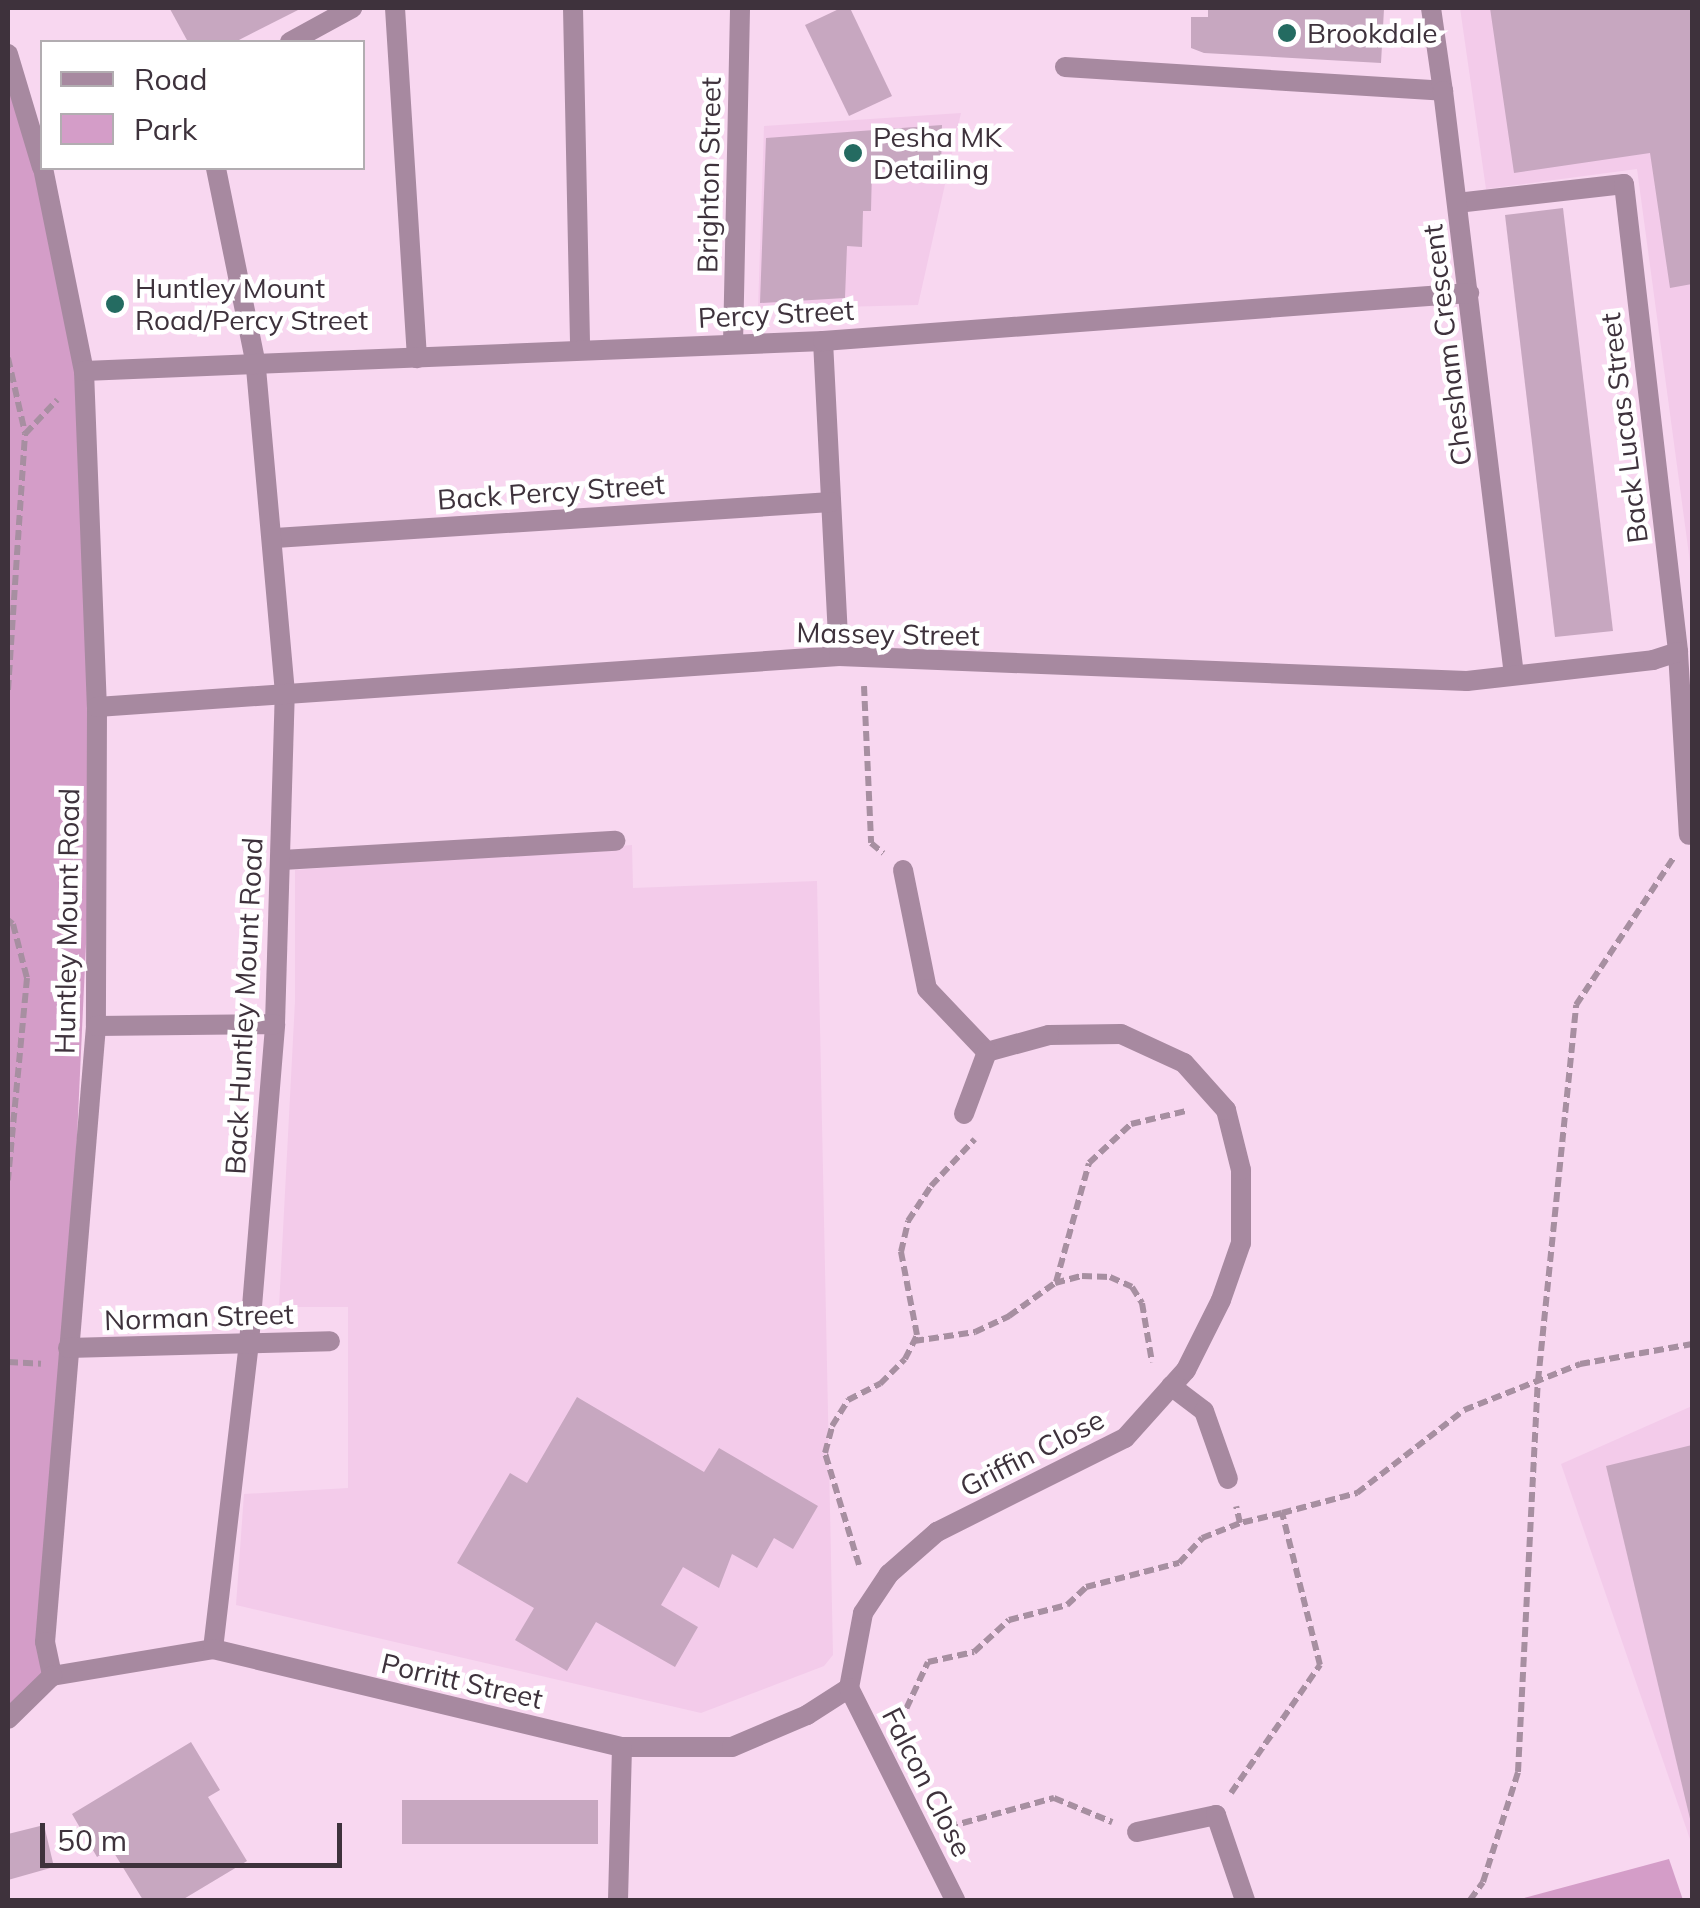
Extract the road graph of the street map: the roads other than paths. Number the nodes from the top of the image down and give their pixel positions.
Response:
1 (352, 8) edge
2 (394, 8) edge
3 (573, 8) edge
4 (740, 8) edge
5 (1431, 8) edge
6 (294, 40) edge
7 (8, 54) edge
8 (1065, 67) dead end
9 (1442, 91) junction
10 (40, 160) edge
11 (43, 170) edge
12 (216, 170) edge
13 (1457, 203) junction
14 (1469, 293) junction
15 (822, 341) junction
16 (734, 344) junction
17 (580, 350) junction
18 (417, 358) junction
19 (256, 364) junction
20 (84, 378) junction
21 (830, 502) junction
22 (274, 538) junction
23 (1685, 650) edge
24 (839, 656) junction
25 (1514, 675) junction
26 (284, 693) junction
27 (98, 707) junction
28 (1689, 835) road end
29 (615, 842) dead end
30 (282, 860) junction
31 (902, 870) road end
32 (274, 1024) junction
33 (96, 1026) junction
34 (987, 1052) junction
35 (964, 1114) road end
36 (330, 1340) dead end
37 (249, 1342) junction
38 (68, 1348) junction
39 (1171, 1386) junction
40 (1228, 1479) road end
41 (213, 1649) junction
42 (52, 1676) junction
43 (849, 1688) junction
44 (8, 1719) edge
45 (622, 1747) junction
46 (1137, 1832) road end
47 (618, 1900) edge
48 (955, 1900) edge
49 (1245, 1900) edge

1 - 6 street
2 - 18 street
3 - 17 street
4 - 16 street, Brighton Street
5 - 9 street, Chesham Crescent
7 - 10 street, Huntley Mount Road
8 - 9 street
9 - 13 street, Chesham Crescent
11 - 20 street, Huntley Mount Road
12 - 19 street, Back Huntley Mount Road
13 - 14 street, Chesham Crescent
13 - 23 street, Back Lucas Street
14 - 15 street, Percy Street
14 - 25 street, Chesham Crescent
15 - 16 street, Percy Street
15 - 21 street
16 - 17 street, Percy Street
17 - 18 street, Percy Street
18 - 19 street, Percy Street
19 - 20 street, Percy Street
19 - 22 street, Back Huntley Mount Road
20 - 27 street, Huntley Mount Road
21 - 22 street, Back Percy Street
21 - 24 street
22 - 26 street, Back Huntley Mount Road
23 - 25 street, Massey Street
23 - 28 street, Back Lucas Street
24 - 25 street, Massey Street
24 - 26 street, Massey Street
26 - 27 street, Massey Street
26 - 30 street, Back Huntley Mount Road
27 - 33 street, Huntley Mount Road
29 - 30 street
30 - 32 street, Back Huntley Mount Road
31 - 34 street
32 - 33 street
32 - 37 street, Back Huntley Mount Road
33 - 38 street, Huntley Mount Road
34 - 35 street
34 - 39 street, Griffin Close
36 - 37 street, Norman Street
37 - 38 street, Norman Street
37 - 41 street, Back Huntley Mount Road
38 - 42 street, Huntley Mount Road
39 - 40 street
39 - 43 street, Griffin Close
41 - 42 street, Porritt Street
41 - 45 street, Porritt Street
42 - 44 street
43 - 45 street, Porritt Street
43 - 48 street, Falcon Close
45 - 47 street
46 - 49 street

